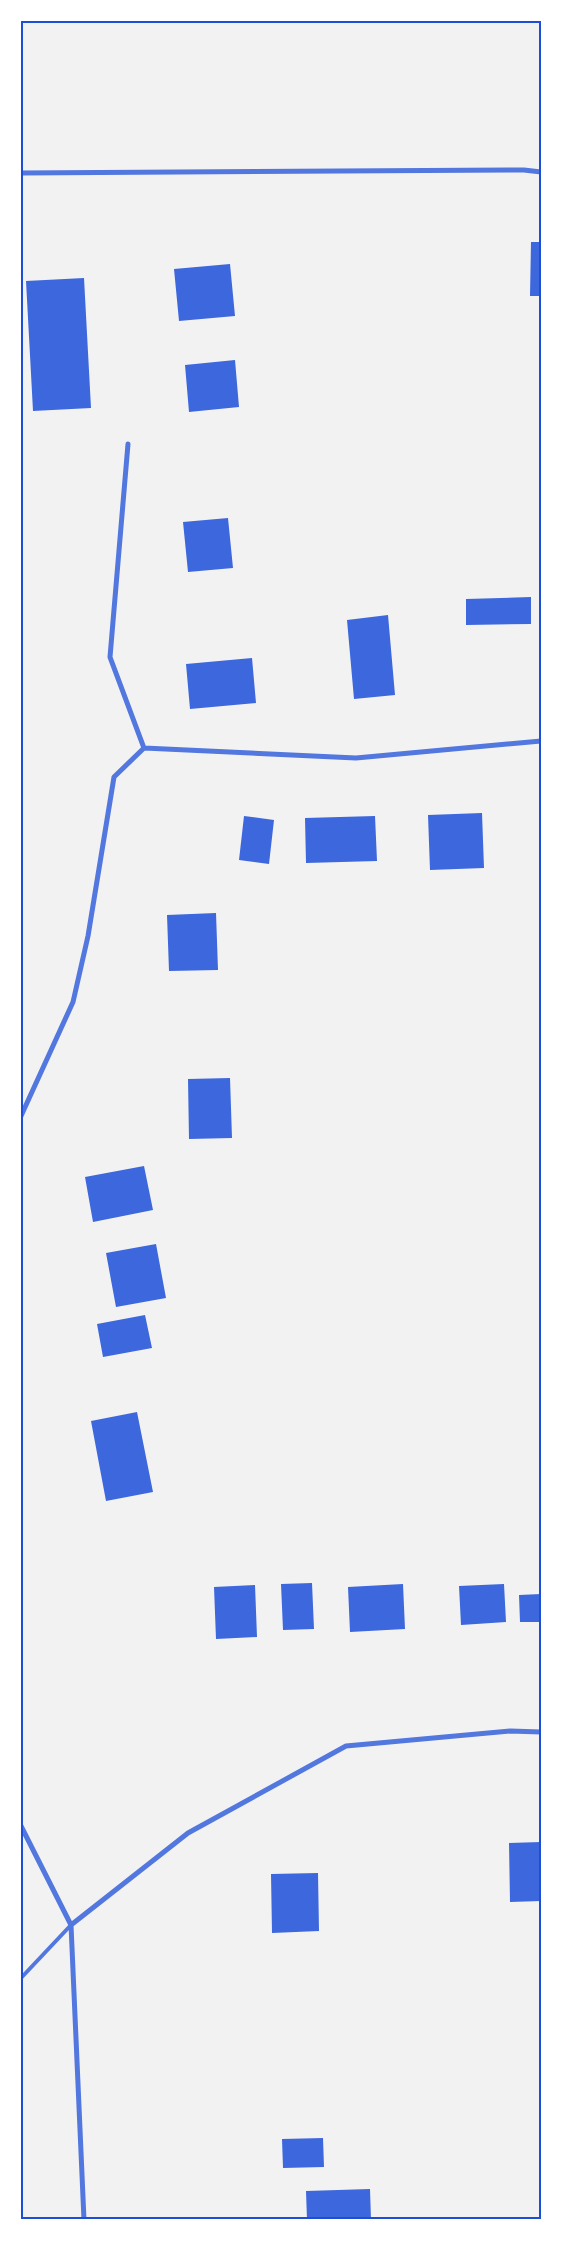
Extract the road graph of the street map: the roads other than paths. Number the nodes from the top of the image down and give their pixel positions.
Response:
1 (541, 172) edge
2 (21, 173) edge
3 (128, 444) dead end
4 (541, 741) edge
5 (144, 748) junction
6 (21, 1116) edge
7 (541, 1732) edge
8 (21, 1826) edge
9 (71, 1926) junction
10 (21, 1978) edge
11 (84, 2220) edge

1 - 2 street
3 - 5 street
4 - 5 street
5 - 6 street
7 - 9 street
8 - 9 street
9 - 10 lane
9 - 11 street

